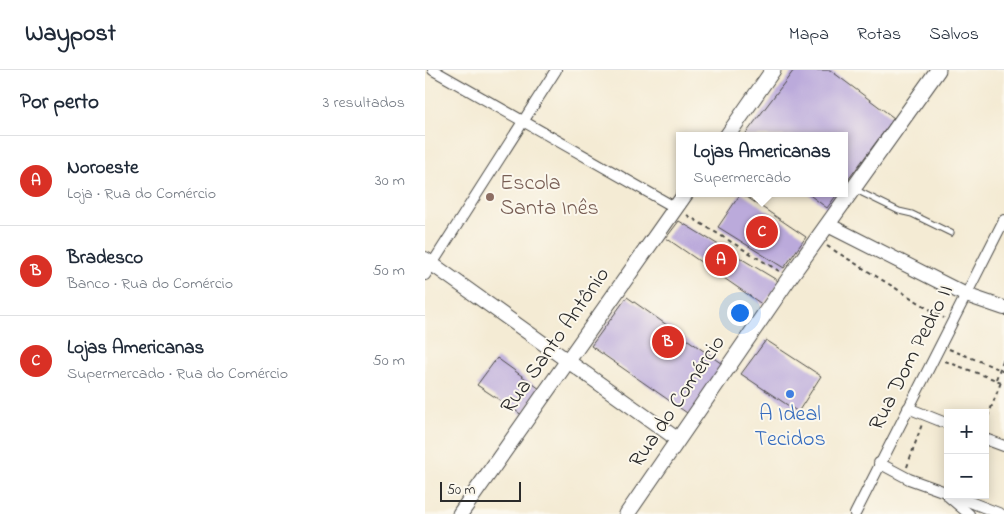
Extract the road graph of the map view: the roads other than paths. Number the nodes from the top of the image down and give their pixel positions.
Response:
1 (433, 70) edge
2 (556, 70) edge
3 (773, 70) edge
4 (938, 70) edge
5 (523, 122) junction
6 (730, 132) edge
7 (854, 188) junction
8 (683, 197) edge
9 (848, 197) edge
10 (848, 197) edge
11 (676, 208) junction
12 (1004, 220) edge
13 (828, 225) junction
14 (951, 233) dead end
15 (427, 266) edge
16 (966, 295) junction
17 (1004, 308) edge
18 (567, 362) junction
19 (908, 408) junction
20 (944, 422) edge
21 (677, 439) junction
22 (989, 440) edge
23 (1004, 446) edge
24 (879, 463) junction
25 (944, 492) edge
26 (956, 499) edge
27 (962, 499) edge
28 (460, 514) edge
29 (627, 514) edge
30 (855, 514) edge
31 (969, 514) edge
32 (1001, 514) edge

1 - 5 street
2 - 5 street
3 - 6 main road
4 - 7 main road, Rua do Comércio
5 - 11 street
5 - 15 street
7 - 10 main road, Rua do Comércio
7 - 14 lane
8 - 11 main road, Rua Santo Antônio
9 - 13 main road, Rua do Comércio
11 - 18 main road, Rua Santo Antônio
12 - 16 street, Rua Dom Pedro II
13 - 16 street
13 - 21 main road, Rua do Comércio
15 - 18 street
16 - 17 street
16 - 19 street, Rua Dom Pedro II
18 - 21 street
18 - 28 main road, Rua Santo Antônio
19 - 20 street
19 - 24 street, Rua Dom Pedro II
21 - 29 main road, Rua do Comércio
22 - 23 street
24 - 25 street
24 - 30 street, Rua Dom Pedro II
26 - 31 street
27 - 32 street

